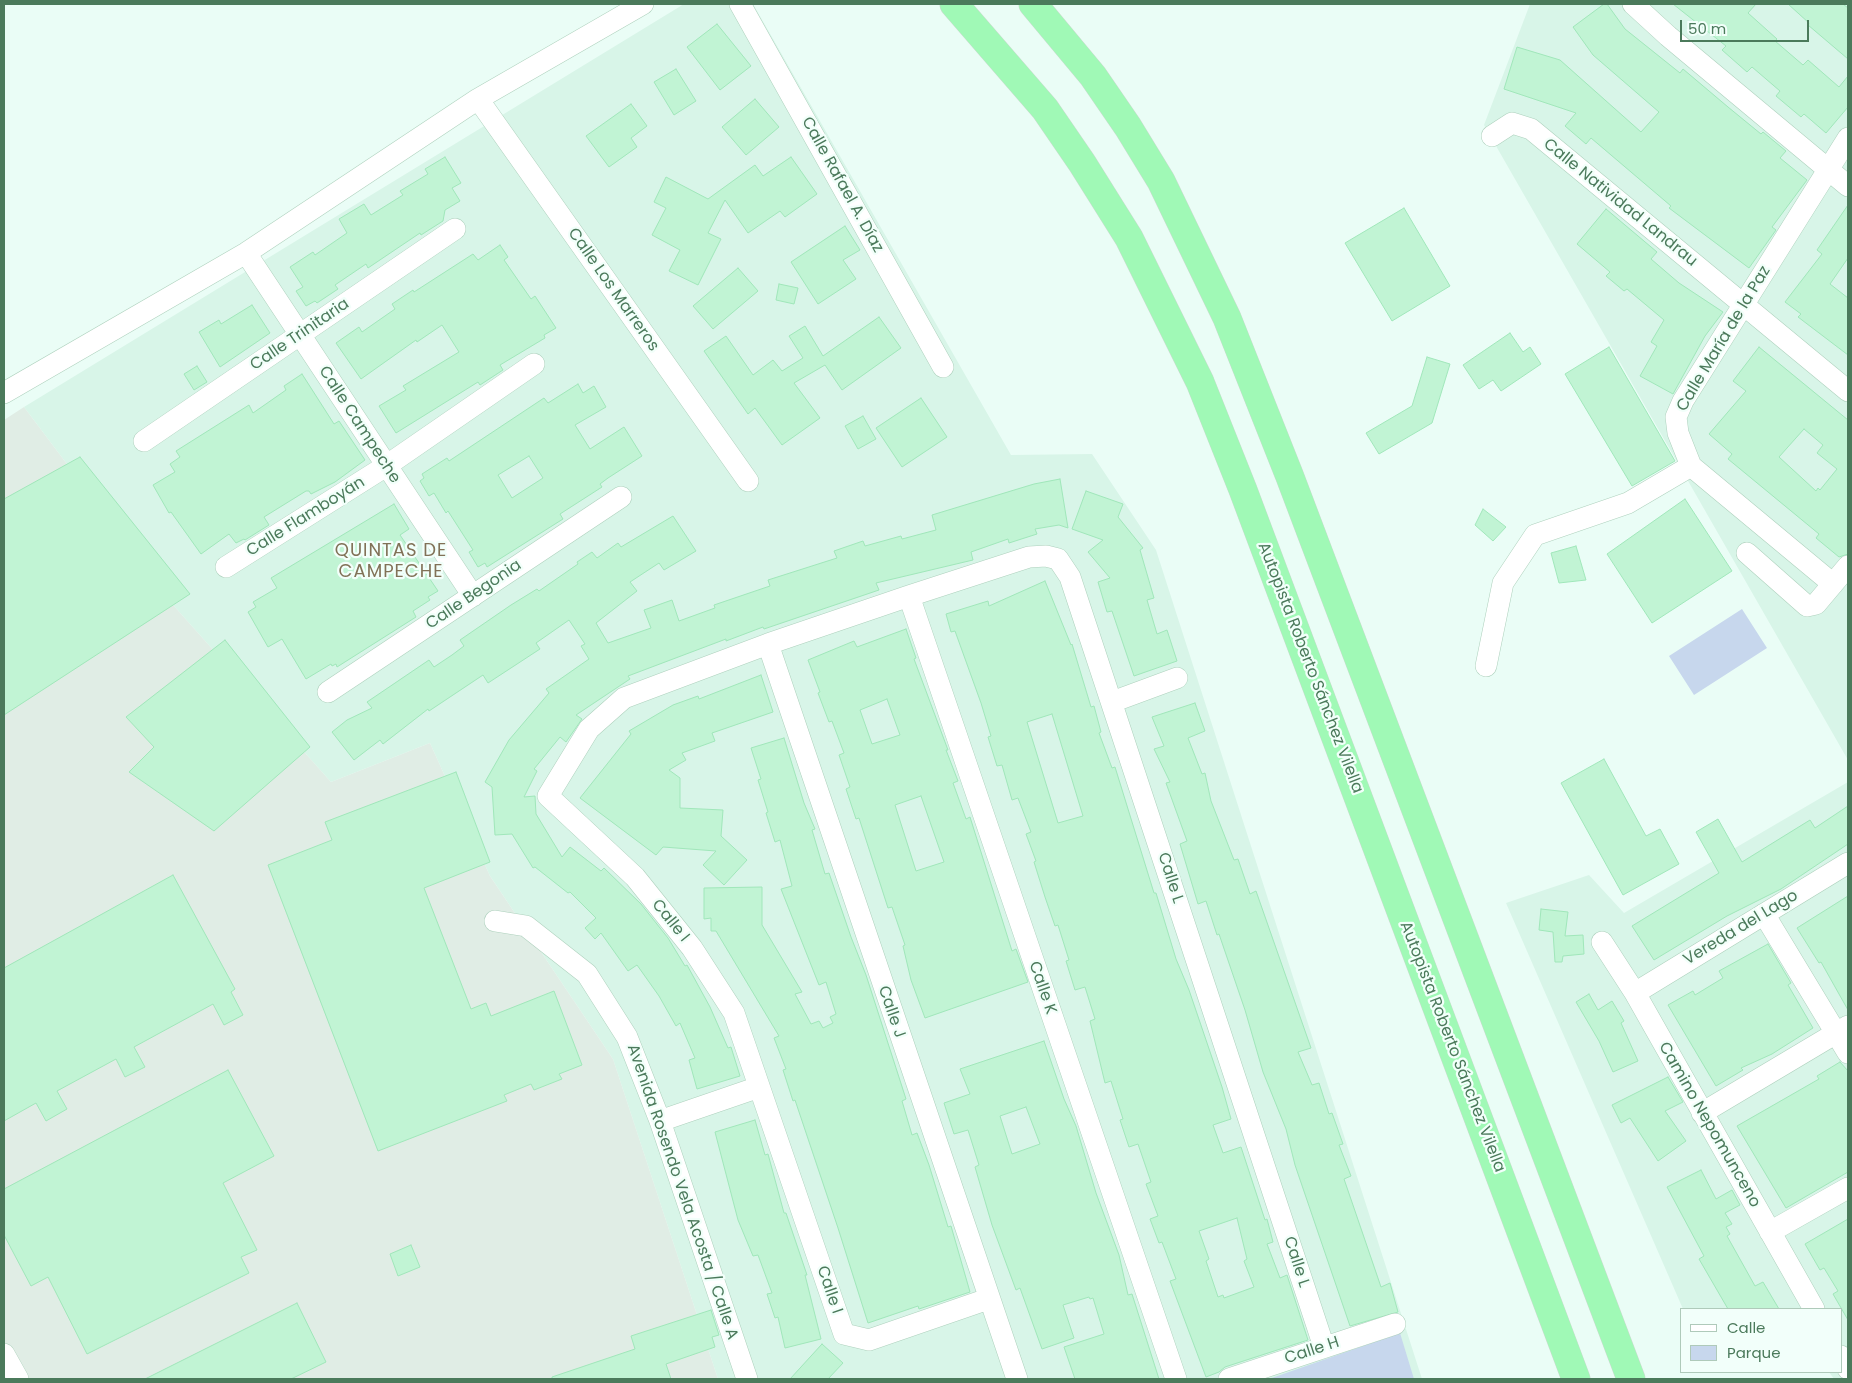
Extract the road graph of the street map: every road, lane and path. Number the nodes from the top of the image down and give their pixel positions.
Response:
1 (643, 4) edge
2 (740, 4) edge
3 (954, 4) edge
4 (1033, 4) edge
5 (1633, 4) edge
6 (478, 99) junction
7 (1492, 136) dead end
8 (1848, 138) edge
9 (1829, 170) junction
10 (1848, 186) edge
11 (455, 229) dead end
12 (246, 253) junction
13 (1744, 305) junction
14 (300, 334) junction
15 (534, 364) dead end
16 (943, 367) dead end
17 (5, 389) edge
18 (1848, 391) edge
19 (144, 441) dead end
20 (386, 466) junction
21 (1691, 466) junction
22 (748, 481) dead end
23 (621, 497) dead end
24 (1747, 553) dead end
25 (1848, 566) edge
26 (226, 567) dead end
27 (1833, 584) junction
28 (473, 596) junction
29 (909, 596) junction
30 (768, 644) junction
31 (1486, 666) dead end
32 (1176, 678) dead end
33 (328, 692) dead end
34 (1112, 702) junction
35 (1848, 864) edge
36 (1764, 914) junction
37 (495, 921) dead end
38 (1602, 942) dead end
39 (1635, 993) junction
40 (1842, 1029) edge
41 (1848, 1054) edge
42 (759, 1087) junction
43 (1702, 1113) junction
44 (660, 1121) junction
45 (1848, 1188) edge
46 (1770, 1232) junction
47 (988, 1300) junction
48 (1813, 1308) edge
49 (1395, 1324) dead end
50 (1324, 1347) junction
51 (4, 1354) edge
52 (1842, 1357) edge
53 (1848, 1369) edge
54 (18, 1379) edge
55 (747, 1379) edge
56 (1017, 1379) edge
57 (1176, 1379) edge
58 (1229, 1379) edge
59 (1576, 1379) edge
60 (1631, 1379) edge

1 - 6 street
2 - 16 street, Calle Rafael A. Díaz
3 - 59 highway, Autopista Roberto Sánchez Vilella
4 - 60 highway
5 - 9 street
6 - 12 street
6 - 22 street, Calle Los Marreros
7 - 13 street, Calle Natividad Landrau
8 - 9 street, Calle María de la Paz
9 - 10 street
9 - 13 street, Calle María de la Paz
11 - 14 street, Calle Trinitaria
12 - 14 street, Calle Campeche
12 - 17 street
13 - 18 street
13 - 21 street, Calle María de la Paz
14 - 19 street, Calle Trinitaria
14 - 20 street, Calle Campeche
15 - 20 street, Calle Flamboyán
20 - 26 street, Calle Flamboyán
20 - 28 street, Calle Campeche
21 - 27 street, Calle María de la Paz
21 - 31 street
23 - 28 street, Calle Begonia
24 - 27 street
25 - 27 street
28 - 33 street, Calle Begonia
29 - 30 street, Calle I
29 - 34 street, Calle L
29 - 57 street, Calle K
30 - 42 street, Calle I
30 - 47 street, Calle J
32 - 34 street
34 - 50 street, Calle L
35 - 36 street, Vereda del Lago
36 - 39 street, Vereda del Lago
36 - 40 street
37 - 44 street, Avenida Rosendo Vela Acosta / Calle A
38 - 39 street, Camino Nepomunceno
39 - 43 street, Camino Nepomunceno
40 - 41 street
40 - 43 street
42 - 44 street
42 - 47 street, Calle I
43 - 46 street, Camino Nepomunceno
44 - 55 street, Avenida Rosendo Vela Acosta / Calle A
45 - 46 street
46 - 48 street, Camino Nepomunceno
47 - 56 street, Calle J
49 - 50 street, Calle H
50 - 58 street, Calle H
51 - 54 street
52 - 53 street

